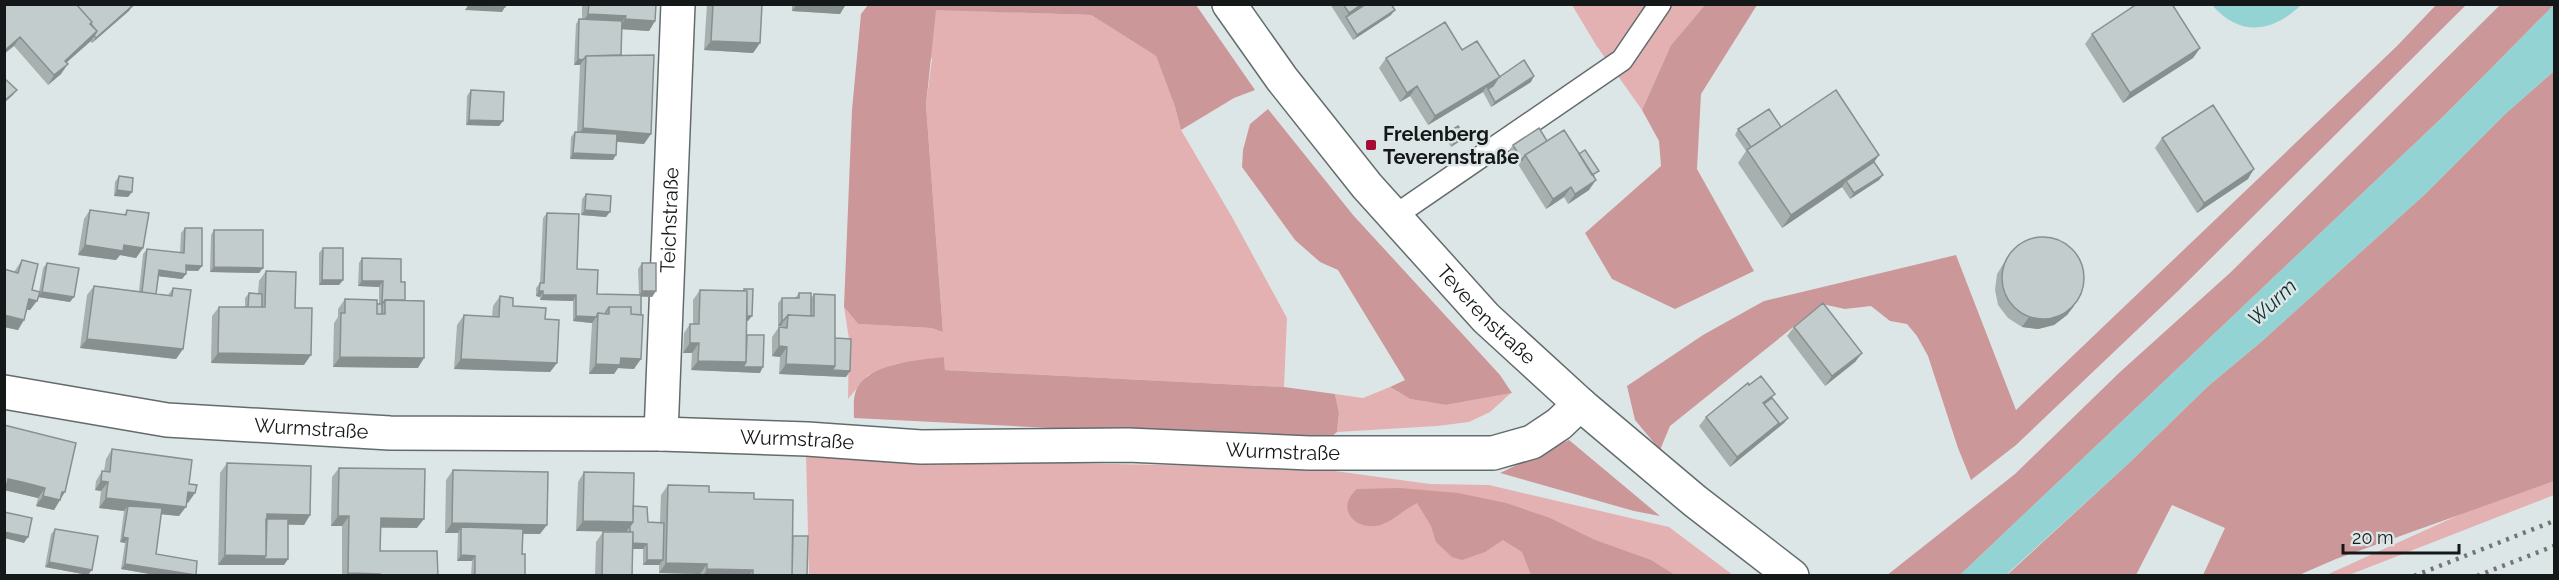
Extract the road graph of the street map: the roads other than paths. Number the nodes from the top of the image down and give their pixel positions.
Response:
1 (678, 4) edge
2 (1229, 4) edge
3 (1660, 4) edge
4 (1396, 215) junction
5 (4, 392) edge
6 (1580, 404) junction
7 (661, 434) junction
8 (1792, 576) edge

1 - 7 street, Teichstraße
2 - 4 street, Teverenstraße
3 - 4 lane
4 - 6 street, Teverenstraße
5 - 7 street, Wurmstraße
6 - 7 street, Wurmstraße
6 - 8 street, Teverenstraße

